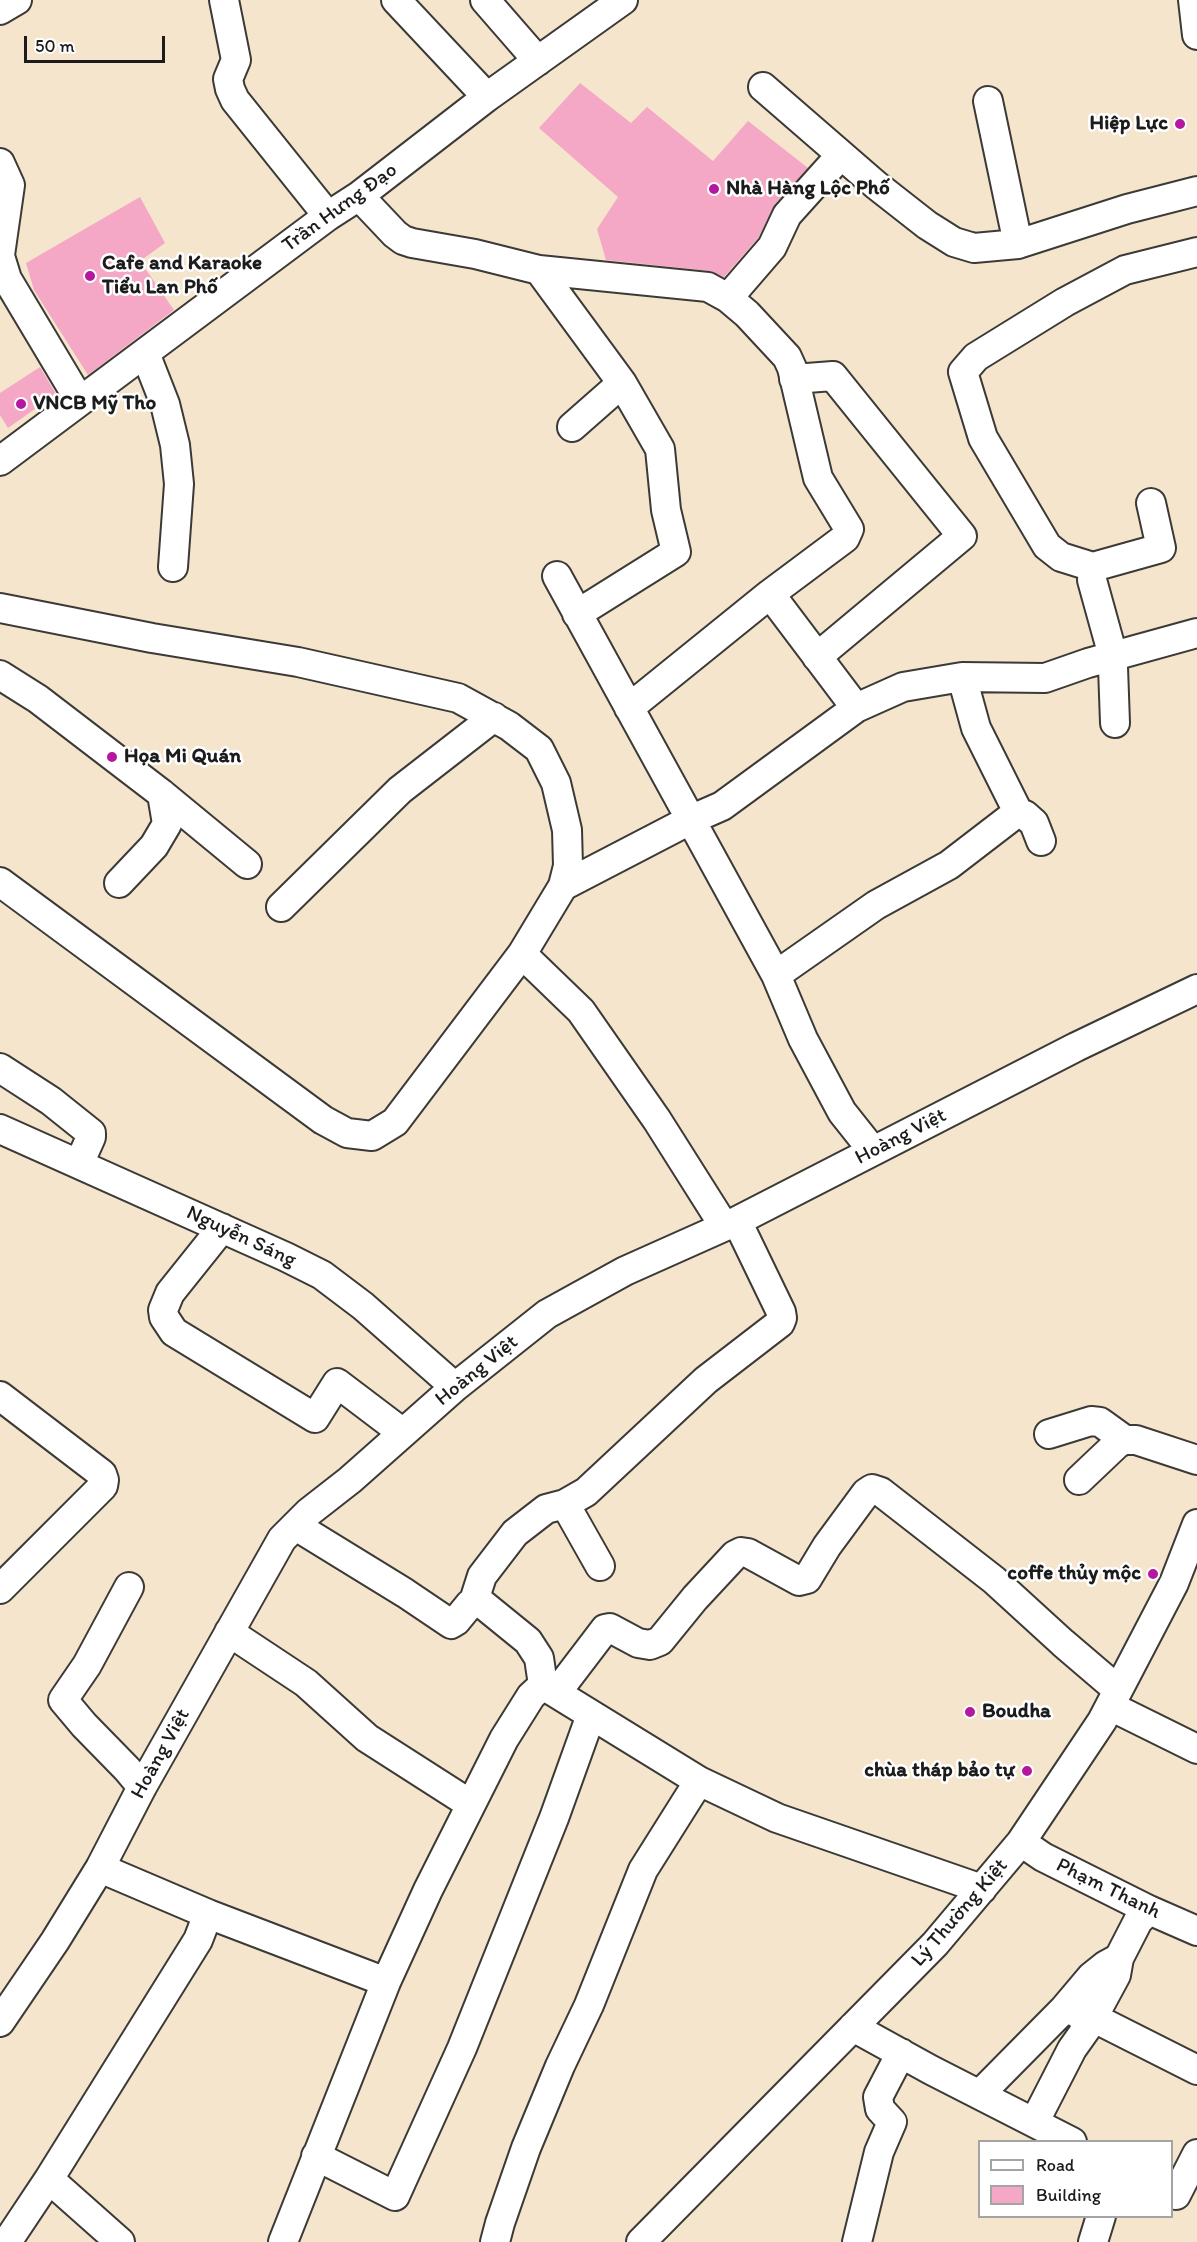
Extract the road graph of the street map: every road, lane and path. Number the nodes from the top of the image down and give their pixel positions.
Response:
1 (17, 0) edge
2 (224, 0) edge
3 (485, 0) edge
4 (623, 0) edge
5 (1192, 0) edge
6 (401, 2) edge
7 (0, 10) edge
8 (1197, 35) edge
9 (538, 61) junction
10 (763, 87) dead end
11 (487, 97) junction
12 (988, 102) dead end
13 (841, 155) junction
14 (0, 163) edge
15 (1197, 191) edge
16 (359, 196) junction
17 (328, 216) junction
18 (1018, 244) junction
19 (1197, 252) edge
20 (0, 256) edge
21 (539, 270) junction
22 (728, 298) junction
23 (145, 353) junction
24 (794, 379) junction
25 (622, 383) junction
26 (80, 401) junction
27 (572, 427) dead end
28 (0, 461) edge
29 (1151, 503) dead end
30 (173, 567) dead end
31 (1093, 567) junction
32 (556, 576) dead end
33 (770, 594) junction
34 (0, 608) edge
35 (577, 614) junction
36 (1197, 633) edge
37 (818, 657) junction
38 (1110, 657) junction
39 (0, 675) edge
40 (962, 677) junction
41 (629, 708) junction
42 (856, 708) junction
43 (494, 717) junction
44 (1115, 723) dead end
45 (162, 794) junction
46 (1018, 812) junction
47 (690, 820) junction
48 (1041, 840) dead end
49 (247, 864) dead end
50 (0, 882) edge
51 (119, 883) dead end
52 (563, 886) junction
53 (281, 907) dead end
54 (522, 954) junction
55 (776, 975) junction
56 (1197, 989) edge
57 (0, 1068) edge
58 (0, 1129) edge
59 (873, 1150) junction
60 (79, 1164) junction
61 (730, 1223) junction
62 (222, 1228) junction
63 (455, 1387) junction
64 (0, 1396) edge
65 (403, 1433) junction
66 (1049, 1434) dead end
67 (1125, 1440) junction
68 (1197, 1460) edge
69 (1079, 1480) dead end
70 (564, 1504) junction
71 (1197, 1524) edge
72 (296, 1526) junction
73 (1190, 1562) edge
74 (600, 1566) dead end
75 (6, 1572) edge
76 (129, 1587) dead end
77 (474, 1601) junction
78 (229, 1632) junction
79 (550, 1688) junction
80 (1114, 1698) junction
81 (591, 1715) junction
82 (1197, 1749) edge
83 (699, 1781) junction
84 (142, 1787) junction
85 (470, 1804) junction
86 (1021, 1842) junction
87 (100, 1868) junction
88 (982, 1889) junction
89 (1149, 1910) junction
90 (208, 1914) junction
91 (1197, 1931) edge
92 (1119, 1958) junction
93 (386, 1982) junction
94 (1064, 2009) junction
95 (1091, 2021) junction
96 (0, 2022) edge
97 (854, 2027) junction
98 (901, 2053) junction
99 (1197, 2070) edge
100 (980, 2094) junction
101 (1035, 2121) junction
102 (1068, 2140) edge
103 (1197, 2154) edge
104 (316, 2156) junction
105 (49, 2179) junction
106 (1182, 2197) edge
107 (1101, 2218) edge
108 (6, 2235) edge
109 (120, 2242) edge
110 (284, 2242) edge
111 (495, 2242) edge
112 (641, 2242) edge
113 (857, 2242) edge
114 (1093, 2242) edge

1 - 7 street
2 - 17 street
3 - 9 street
4 - 9 street, Trần Hưng Đạo
5 - 8 street
6 - 11 street
9 - 11 street, Trần Hưng Đạo
10 - 13 street
11 - 16 street, Trần Hưng Đạo
12 - 18 street
13 - 18 street
13 - 22 street
14 - 20 street
15 - 18 street
16 - 17 street, Trần Hưng Đạo
16 - 21 street
17 - 23 street, Trần Hưng Đạo
19 - 31 street
20 - 26 street
21 - 22 street
21 - 25 street
22 - 24 street
23 - 26 street, Trần Hưng Đạo
23 - 30 street
24 - 33 street
24 - 37 street
25 - 27 street
25 - 35 street
26 - 28 street, Trần Hưng Đạo
29 - 31 street
31 - 38 street
32 - 35 street
33 - 37 street
33 - 41 street
34 - 43 street
35 - 41 street
36 - 38 street
37 - 42 street
38 - 40 street
38 - 44 street
39 - 45 street
40 - 42 street
40 - 46 street
41 - 47 street
42 - 47 street
43 - 52 street
43 - 53 street
45 - 49 street
45 - 51 street
46 - 48 street
46 - 55 street
47 - 52 street
47 - 55 street
50 - 54 street
52 - 54 street
54 - 61 street
55 - 59 street
56 - 59 street, Hoàng Việt
57 - 60 street
58 - 60 street, Nguyễn Sáng
59 - 61 street, Hoàng Việt
60 - 62 street, Nguyễn Sáng
61 - 63 street, Hoàng Việt
61 - 70 street
62 - 63 street, Nguyễn Sáng
62 - 65 street
63 - 65 street, Hoàng Việt
64 - 75 street
65 - 72 street, Hoàng Việt
66 - 67 street
67 - 68 street
67 - 69 street
70 - 74 street
70 - 77 street
71 - 73 street, Lý Thường Kiệt
72 - 77 street
72 - 78 street, Hoàng Việt
73 - 80 street, Lý Thường Kiệt
76 - 84 street
77 - 79 street
78 - 84 street, Hoàng Việt
78 - 85 street
79 - 80 street
79 - 81 street
79 - 85 street
80 - 82 street
80 - 86 street, Lý Thường Kiệt
81 - 83 street
81 - 104 street
83 - 88 street
83 - 111 street
84 - 87 street, Hoàng Việt
85 - 93 street
86 - 88 street, Lý Thường Kiệt
86 - 89 street, Phạm Thanh
87 - 90 street
87 - 96 street, Hoàng Việt
88 - 97 street, Lý Thường Kiệt
89 - 91 street, Phạm Thanh
89 - 92 street
90 - 93 street
90 - 105 street
92 - 94 street
92 - 95 street
93 - 104 street
94 - 95 street
94 - 100 street
95 - 99 street
95 - 101 street
97 - 98 street
97 - 112 street, Lý Thường Kiệt
98 - 100 street
98 - 113 street
100 - 101 street
101 - 102 street
103 - 106 street
104 - 110 street
105 - 108 street
105 - 109 street
107 - 114 street

